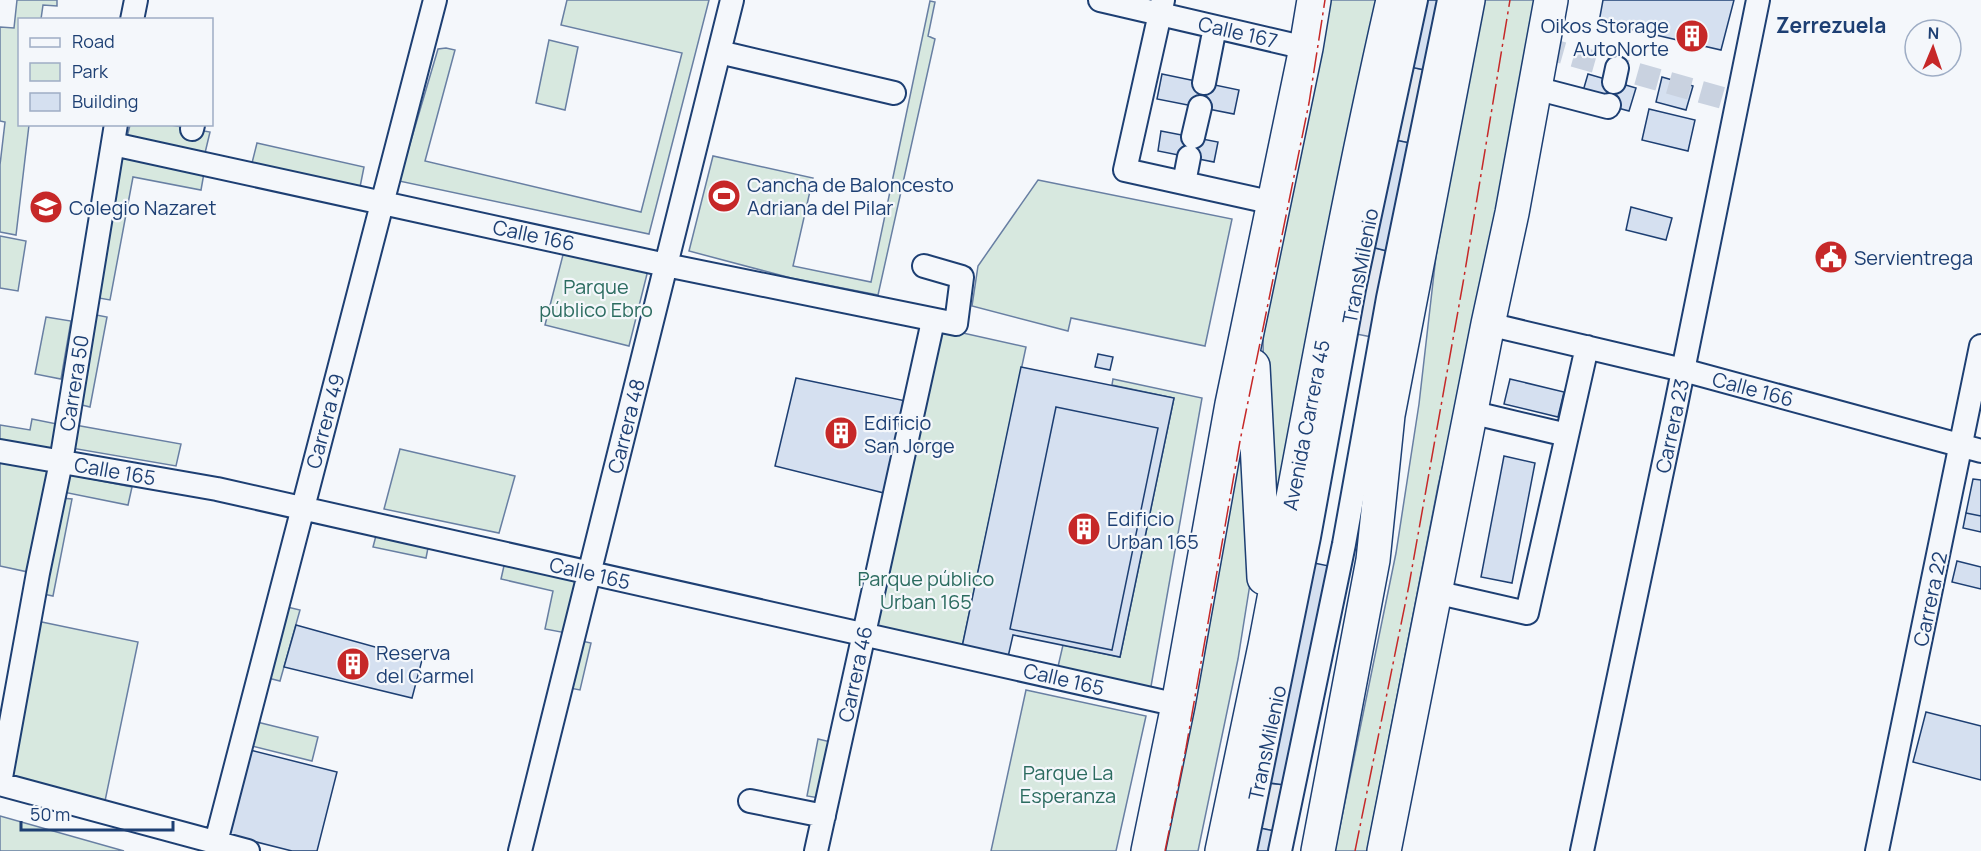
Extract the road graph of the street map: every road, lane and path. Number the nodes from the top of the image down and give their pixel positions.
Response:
1 (136, 0) edge
2 (435, 0) edge
3 (732, 0) edge
4 (1100, 0) edge
5 (1314, 0) edge
6 (1393, 0) edge
7 (1416, 0) edge
8 (1449, 0) edge
9 (1468, 0) edge
10 (1551, 0) edge
11 (1758, 0) edge
12 (1161, 7) edge
13 (132, 18) edge
14 (1215, 27) junction
15 (1306, 48) junction
16 (719, 51) junction
17 (1204, 83) dead end
18 (1535, 88) junction
19 (894, 93) dead end
20 (1609, 105) dead end
21 (1200, 107) dead end
22 (114, 134) edge
23 (189, 141) edge
24 (1184, 183) junction
25 (382, 203) junction
26 (1274, 203) junction
27 (666, 265) junction
28 (924, 266) dead end
29 (1251, 314) junction
30 (933, 321) junction
31 (1488, 324) junction
32 (1981, 346) edge
33 (1587, 347) junction
34 (1683, 370) junction
35 (1470, 412) junction
36 (1567, 435) junction
37 (1971, 448) edge
38 (0, 451) edge
39 (61, 462) junction
40 (303, 508) junction
41 (589, 572) junction
42 (1435, 592) junction
43 (864, 634) junction
44 (1264, 649) junction
45 (1178, 705) junction
46 (0, 783) edge
47 (750, 801) dead end
48 (824, 816) junction
49 (216, 842) junction
50 (248, 851) edge
51 (520, 851) edge
52 (816, 851) edge
53 (1148, 851) edge
54 (1222, 851) edge
55 (1245, 851) edge
56 (1280, 851) edge
57 (1318, 851) edge
58 (1384, 851) edge
59 (1582, 851) edge
60 (1877, 851) edge

1 - 13 street
2 - 25 street, Carrera 49
3 - 16 street, Carrera 48
4 - 12 street, Calle 167
5 - 15 highway
6 - 44 highway, Avenida Carrera 45
7 - 55 street, TransMilenio
8 - 56 street, TransMilenio
9 - 57 highway
10 - 18 highway
11 - 34 street, Carrera 23
12 - 14 street, Calle 167
12 - 24 street
14 - 15 street, Calle 167
14 - 17 street
15 - 26 highway
16 - 19 street
16 - 27 street, Carrera 48
18 - 20 street
18 - 31 highway
21 - 24 street
22 - 23 street, Calle 166
22 - 39 street, Carrera 50
23 - 25 street, Calle 166
24 - 26 street
25 - 27 street, Calle 166
25 - 40 street, Carrera 49
26 - 29 highway
27 - 30 street, Calle 166
27 - 41 street, Carrera 48
28 - 30 street, Calle 166
29 - 44 highway
29 - 45 highway
30 - 43 street, Carrera 46
31 - 33 street, Calle 166
31 - 35 highway
32 - 37 street, Carrera 22
33 - 34 street, Calle 166
33 - 36 street
34 - 37 street, Calle 166
34 - 59 street, Carrera 23
35 - 36 street
35 - 42 highway
36 - 42 street
37 - 60 street, Carrera 22
38 - 39 street, Calle 165
39 - 40 street, Calle 165
39 - 46 street, Carrera 50
40 - 41 street, Calle 165
40 - 49 street, Carrera 49
41 - 43 street, Calle 165
41 - 51 street, Carrera 48
42 - 58 highway
43 - 45 street, Calle 165
43 - 48 street, Carrera 46
44 - 54 highway, Avenida Carrera 45
45 - 53 highway
46 - 49 street
47 - 48 street
48 - 52 street, Carrera 46
49 - 50 street

